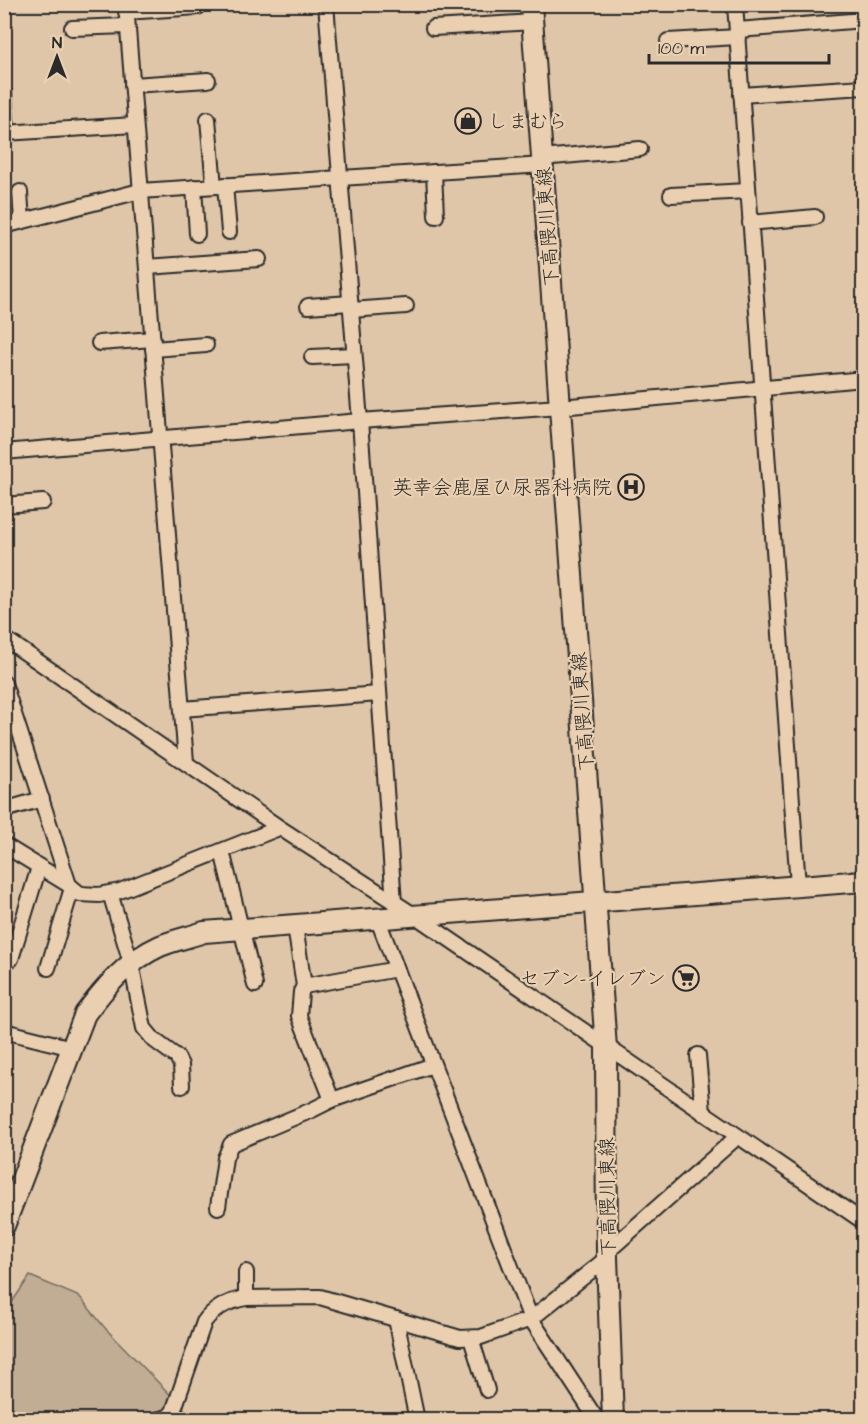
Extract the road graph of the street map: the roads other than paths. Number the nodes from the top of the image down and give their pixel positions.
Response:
1 (326, 4) edge
2 (735, 4) edge
3 (198, 7) dead end
4 (532, 13) edge
5 (126, 14) edge
6 (864, 20) edge
7 (72, 28) dead end
8 (433, 28) dead end
9 (738, 33) junction
10 (668, 41) dead end
11 (208, 80) dead end
12 (132, 85) junction
13 (864, 87) edge
14 (4, 93) edge
15 (741, 95) junction
16 (208, 119) dead end
17 (135, 125) junction
18 (6, 132) edge
19 (640, 149) dead end
20 (543, 162) junction
21 (434, 172) junction
22 (340, 177) junction
23 (220, 186) junction
24 (194, 188) junction
25 (140, 191) junction
26 (748, 191) junction
27 (20, 192) dead end
28 (671, 195) dead end
29 (436, 216) dead end
30 (815, 217) dead end
31 (22, 221) junction
32 (750, 223) junction
33 (4, 225) edge
34 (229, 232) dead end
35 (197, 234) dead end
36 (259, 258) dead end
37 (147, 267) junction
38 (308, 306) dead end
39 (406, 306) dead end
40 (351, 307) junction
41 (99, 343) dead end
42 (153, 344) junction
43 (206, 345) dead end
44 (354, 355) junction
45 (312, 357) dead end
46 (864, 379) edge
47 (762, 388) junction
48 (560, 407) junction
49 (360, 421) junction
50 (161, 438) junction
51 (4, 452) edge
52 (44, 502) dead end
53 (4, 506) edge
54 (4, 638) edge
55 (4, 683) edge
56 (379, 694) junction
57 (182, 709) junction
58 (186, 762) junction
59 (42, 800) junction
60 (4, 810) edge
61 (279, 828) junction
62 (4, 845) edge
63 (222, 851) junction
64 (39, 867) junction
65 (864, 881) edge
66 (798, 886) junction
67 (71, 887) junction
68 (110, 893) junction
69 (595, 902) junction
70 (394, 903) junction
71 (417, 917) junction
72 (378, 920) junction
73 (295, 926) junction
74 (241, 929) junction
75 (11, 959) dead end
76 (131, 963) junction
77 (48, 968) dead end
78 (397, 969) junction
79 (255, 985) dead end
80 (304, 986) junction
81 (4, 1031) edge
82 (72, 1048) junction
83 (606, 1048) junction
84 (698, 1055) dead end
85 (433, 1065) junction
86 (182, 1086) dead end
87 (332, 1100) junction
88 (703, 1113) junction
89 (737, 1137) junction
90 (218, 1207) dead end
91 (864, 1222) edge
92 (4, 1226) edge
93 (607, 1255) junction
94 (246, 1272) dead end
95 (246, 1298) junction
96 (396, 1319) junction
97 (531, 1319) junction
98 (471, 1338) junction
99 (487, 1390) dead end
100 (156, 1419) edge
101 (417, 1419) edge
102 (597, 1419) edge
103 (613, 1419) edge

1 - 22 street
2 - 9 street
3 - 5 street
4 - 8 street
4 - 20 main road, 下高隈川東線
5 - 7 street
5 - 12 street
6 - 9 street
9 - 10 street
9 - 15 street
11 - 12 street
12 - 17 street
13 - 15 street
14 - 18 street
15 - 26 street
16 - 23 street
17 - 18 street
17 - 25 street
19 - 20 street
20 - 21 street
20 - 48 main road, 下高隈川東線
21 - 22 street
21 - 29 street
22 - 23 street
22 - 40 street
23 - 24 street
23 - 34 street
24 - 25 street
24 - 35 street
25 - 31 street
25 - 37 street
26 - 28 street
26 - 32 street
27 - 31 street
30 - 32 street
31 - 33 street
32 - 47 street
36 - 37 street
37 - 42 street
38 - 40 street
39 - 40 street
40 - 44 street
41 - 42 street
42 - 43 street
42 - 50 street
44 - 45 street
44 - 49 street
46 - 47 street
47 - 48 street
47 - 66 street
48 - 49 street
48 - 69 main road, 下高隈川東線
49 - 50 street
49 - 56 street
50 - 51 street
50 - 57 street
52 - 53 street
54 - 58 street
55 - 59 street
56 - 57 street
56 - 70 street
57 - 58 street
58 - 61 street
59 - 60 street
59 - 67 street
61 - 63 street
61 - 70 street
62 - 64 street
63 - 68 street
63 - 74 street
64 - 67 street
64 - 75 street
65 - 66 main road
66 - 69 main road
67 - 68 street
67 - 77 street
68 - 76 street
69 - 71 main road
69 - 83 main road, 下高隈川東線
70 - 71 street
71 - 72 main road
71 - 83 street
72 - 73 main road
72 - 78 street
73 - 74 main road
73 - 80 street
74 - 76 main road
74 - 79 street
76 - 82 main road
76 - 86 street
78 - 80 street
78 - 85 street
80 - 87 street
81 - 82 street
82 - 92 main road
83 - 88 street
83 - 93 main road, 下高隈川東線
84 - 88 street
85 - 87 street
85 - 97 street
87 - 90 street
88 - 89 street
89 - 91 street
89 - 93 street
93 - 97 street
93 - 103 main road, 下高隈川東線
94 - 95 street
95 - 96 street
95 - 100 street
96 - 98 street
96 - 101 street
97 - 98 street
97 - 102 street
98 - 99 street

